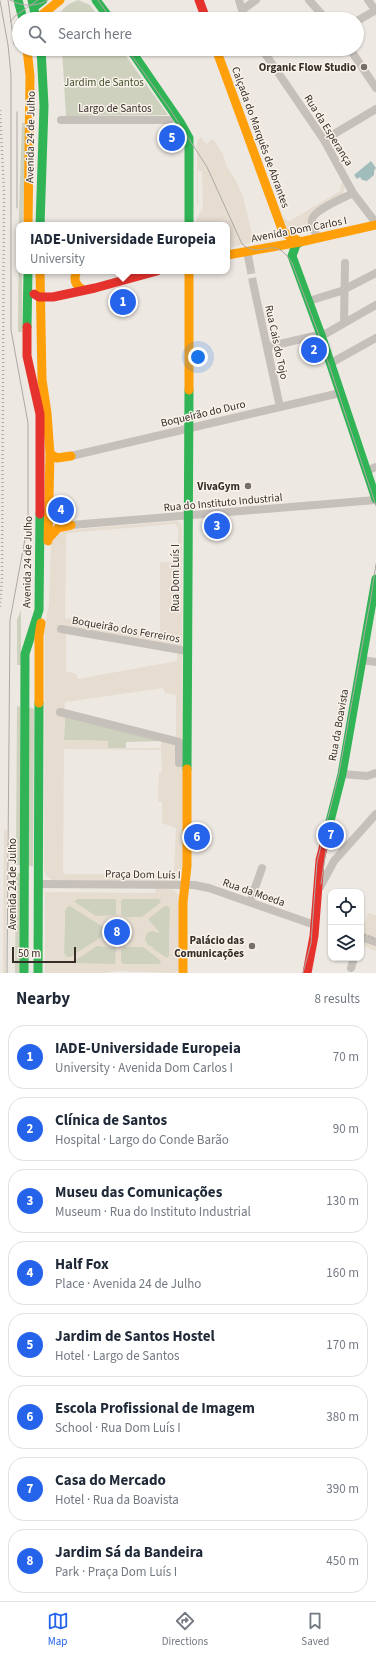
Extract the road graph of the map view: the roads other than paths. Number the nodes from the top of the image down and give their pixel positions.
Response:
1 (18, 0) edge
2 (43, 0) edge
3 (60, 0) edge
4 (96, 0) edge
5 (199, 0) edge
6 (239, 0) edge
7 (256, 0) edge
8 (309, 0) edge
9 (368, 0) edge
10 (33, 4) edge
11 (242, 10) joint
12 (376, 10) edge
13 (21, 12) edge
14 (45, 12) edge
15 (105, 12) edge
16 (203, 12) edge
17 (320, 12) edge
18 (364, 18) edge
19 (28, 56) edge
20 (41, 56) edge
21 (135, 56) edge
22 (219, 56) edge
23 (267, 56) edge
24 (355, 56) edge
25 (376, 88) edge
26 (376, 109) edge
27 (61, 120) dead end
28 (170, 120) dead end
29 (324, 140) junction
30 (353, 193) junction
31 (28, 222) edge
32 (40, 222) edge
33 (190, 222) edge
34 (376, 224) edge
35 (318, 238) junction
36 (300, 242) junction
37 (246, 251) junction
38 (230, 254) edge
39 (344, 263) dead end
40 (250, 266) tunnel mouth
41 (376, 273) edge
42 (28, 274) edge
43 (40, 274) edge
44 (75, 274) edge
45 (144, 274) edge
46 (189, 274) edge
47 (28, 282) junction
48 (253, 283) tunnel mouth
49 (344, 289) junction
50 (83, 290) junction
51 (39, 297) junction
52 (309, 301) junction
53 (376, 305) edge
54 (344, 322) junction
55 (321, 335) junction
56 (376, 338) edge
57 (267, 347) junction
58 (330, 363) junction
59 (340, 393) junction
60 (280, 407) junction
61 (188, 428) junction
62 (50, 454) junction
63 (71, 456) joint
64 (376, 468) edge
65 (366, 471) junction
66 (376, 499) edge
67 (188, 516) junction
68 (71, 525) joint
69 (48, 539) junction
70 (376, 579) edge
71 (61, 629) dead end
72 (187, 651) junction
73 (362, 660) junction
74 (376, 662) edge
75 (60, 712) dead end
76 (187, 763) junction
77 (376, 773) edge
78 (342, 774) junction
79 (376, 814) edge
80 (262, 868) dead end
81 (38, 884) junction
82 (24, 885) junction
83 (185, 885) junction
84 (316, 893) junction
85 (250, 902) junction
86 (315, 925) junction
87 (24, 935) junction
88 (364, 938) edge
89 (376, 942) edge
90 (353, 961) edge
91 (351, 968) dead end
92 (24, 973) edge
93 (31, 973) edge
94 (38, 973) edge
95 (183, 973) edge
96 (306, 973) edge

1 - 13 main road
2 - 10 main road
3 - 14 main road
4 - 15 main road
5 - 16 main road
6 - 11 street
7 - 11 street
8 - 17 street
9 - 12 street
12 - 18 street
19 - 31 main road, Avenida 24 de Julho
20 - 32 main road, Avenida 24 de Julho
21 - 33 main road, Largo de Santos
22 - 36 main road, Calçada do Marquês de Abrantes
23 - 29 street, Rua da Esperança
24 - 25 street
26 - 29 street
27 - 28 street, Largo de Santos
29 - 30 street, Rua da Esperança
30 - 34 street, Rua da Esperança
30 - 35 street
34 - 35 main road, Avenida Dom Carlos I
35 - 36 main road, Avenida Dom Carlos I
36 - 37 main road, Avenida Dom Carlos I
36 - 52 main road
37 - 38 main road, Avenida Dom Carlos I
37 - 40 street
39 - 49 street
41 - 49 street
42 - 47 main road, Avenida 24 de Julho
43 - 51 main road, Avenida 24 de Julho
44 - 50 main road
45 - 50 main road
46 - 61 main road, Rua Dom Luís I
47 - 51 main road
47 - 82 main road, Avenida 24 de Julho
48 - 57 street, Rua Cais do Tojo
49 - 52 street
49 - 54 street
50 - 51 main road
51 - 62 main road, Avenida 24 de Julho
52 - 55 main road
53 - 54 street
54 - 55 street
55 - 57 street
55 - 58 main road
56 - 58 street
57 - 60 street, Rua Cais do Tojo
58 - 59 main road
59 - 60 street, Boqueirão do Duro
59 - 65 main road
60 - 61 street, Boqueirão do Duro
61 - 63 street, Boqueirão do Duro
61 - 67 main road, Rua Dom Luís I
62 - 63 main road
62 - 69 main road, Avenida 24 de Julho
64 - 65 street
65 - 66 main road
66 - 67 street, Rua do Instituto Industrial
67 - 68 street, Rua do Instituto Industrial
67 - 72 main road, Rua Dom Luís I
68 - 69 main road
69 - 81 main road, Avenida 24 de Julho
70 - 73 main road, Rua da Boavista
71 - 72 street, Boqueirão dos Ferreiros
72 - 76 main road, Rua Dom Luís I
73 - 74 street
73 - 78 main road, Rua da Boavista
75 - 76 street
76 - 83 main road, Rua Dom Luís I
77 - 78 street
78 - 84 main road, Rua da Boavista
79 - 84 street
80 - 85 street
81 - 82 main road
81 - 83 street, Praça Dom Luís I
81 - 94 main road, Avenida 24 de Julho
82 - 87 main road, Avenida 24 de Julho
83 - 85 street, Rua da Moeda
83 - 95 main road, Praça Dom Luís I
84 - 86 main road, Rua da Boavista
85 - 86 street, Rua da Moeda
86 - 96 main road, Rua da Boavista
87 - 92 main road, Avenida 24 de Julho
87 - 93 main road
88 - 89 street
90 - 91 street

